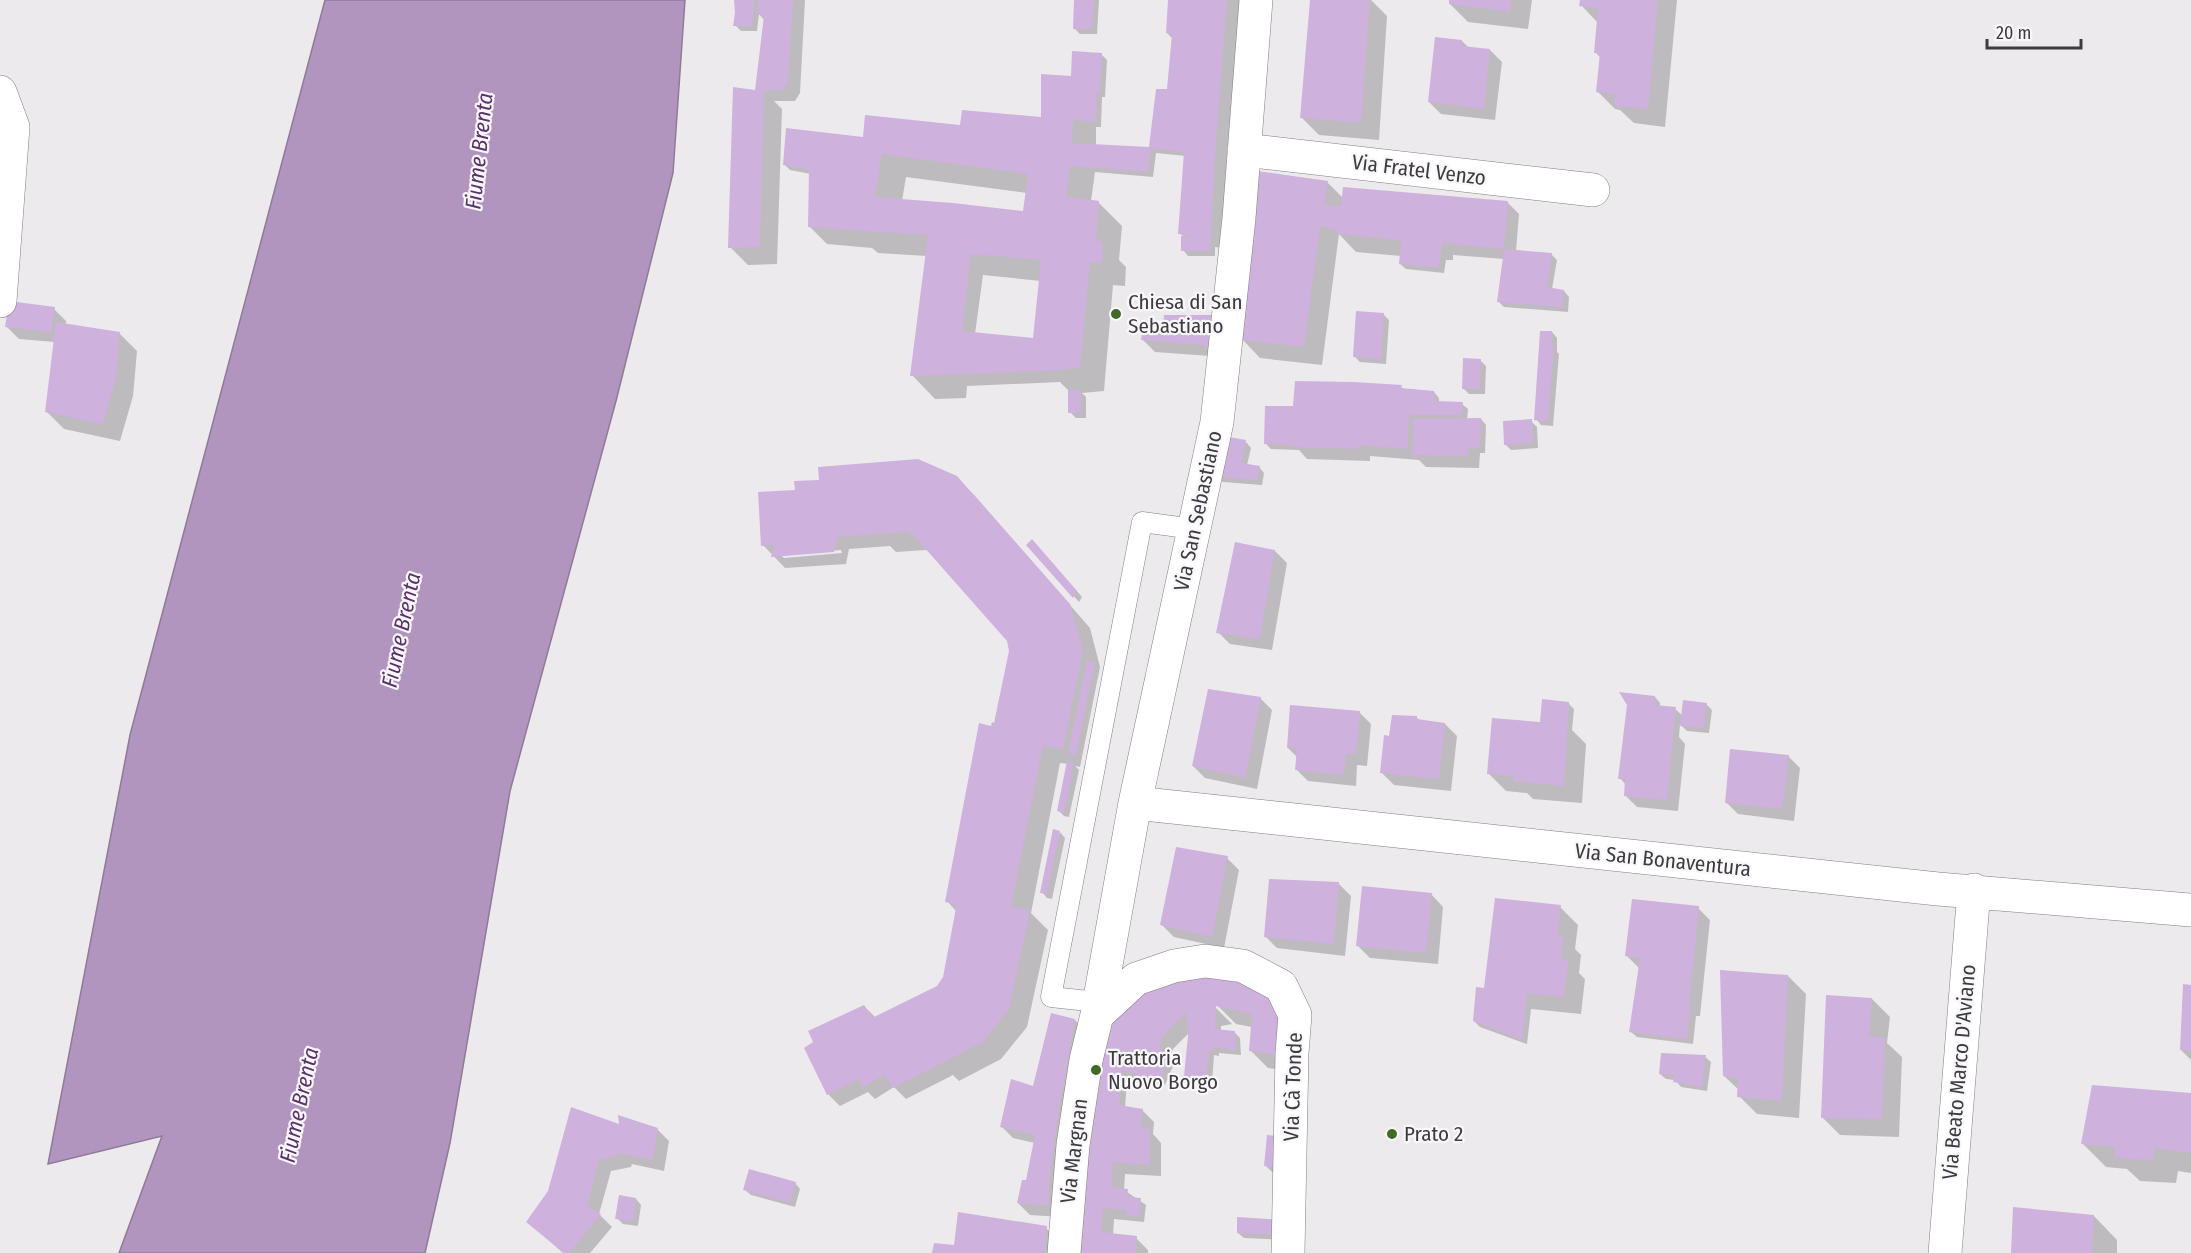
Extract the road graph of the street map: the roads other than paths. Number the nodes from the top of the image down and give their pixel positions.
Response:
1 (1256, 0) edge
2 (0, 92) edge
3 (1244, 150) junction
4 (1593, 190) dead end
5 (0, 301) edge
6 (1194, 528) junction
7 (1135, 803) junction
8 (1974, 890) junction
9 (2191, 910) edge
10 (1097, 1009) junction
11 (1064, 1253) edge
12 (1288, 1253) edge
13 (1945, 1253) edge

1 - 3 street, Via San Sebastiano
2 - 5 street
3 - 4 street, Via Fratel Venzo
3 - 6 street, Via San Sebastiano
6 - 7 street, Via San Sebastiano
6 - 10 lane
7 - 8 street, Via San Bonaventura
7 - 10 street, Via San Sebastiano
8 - 9 street, Via San Bonaventura
8 - 13 street, Via Beato Marco D'Aviano
10 - 11 street, Via Margnan
10 - 12 street, Via Cà Tonde

